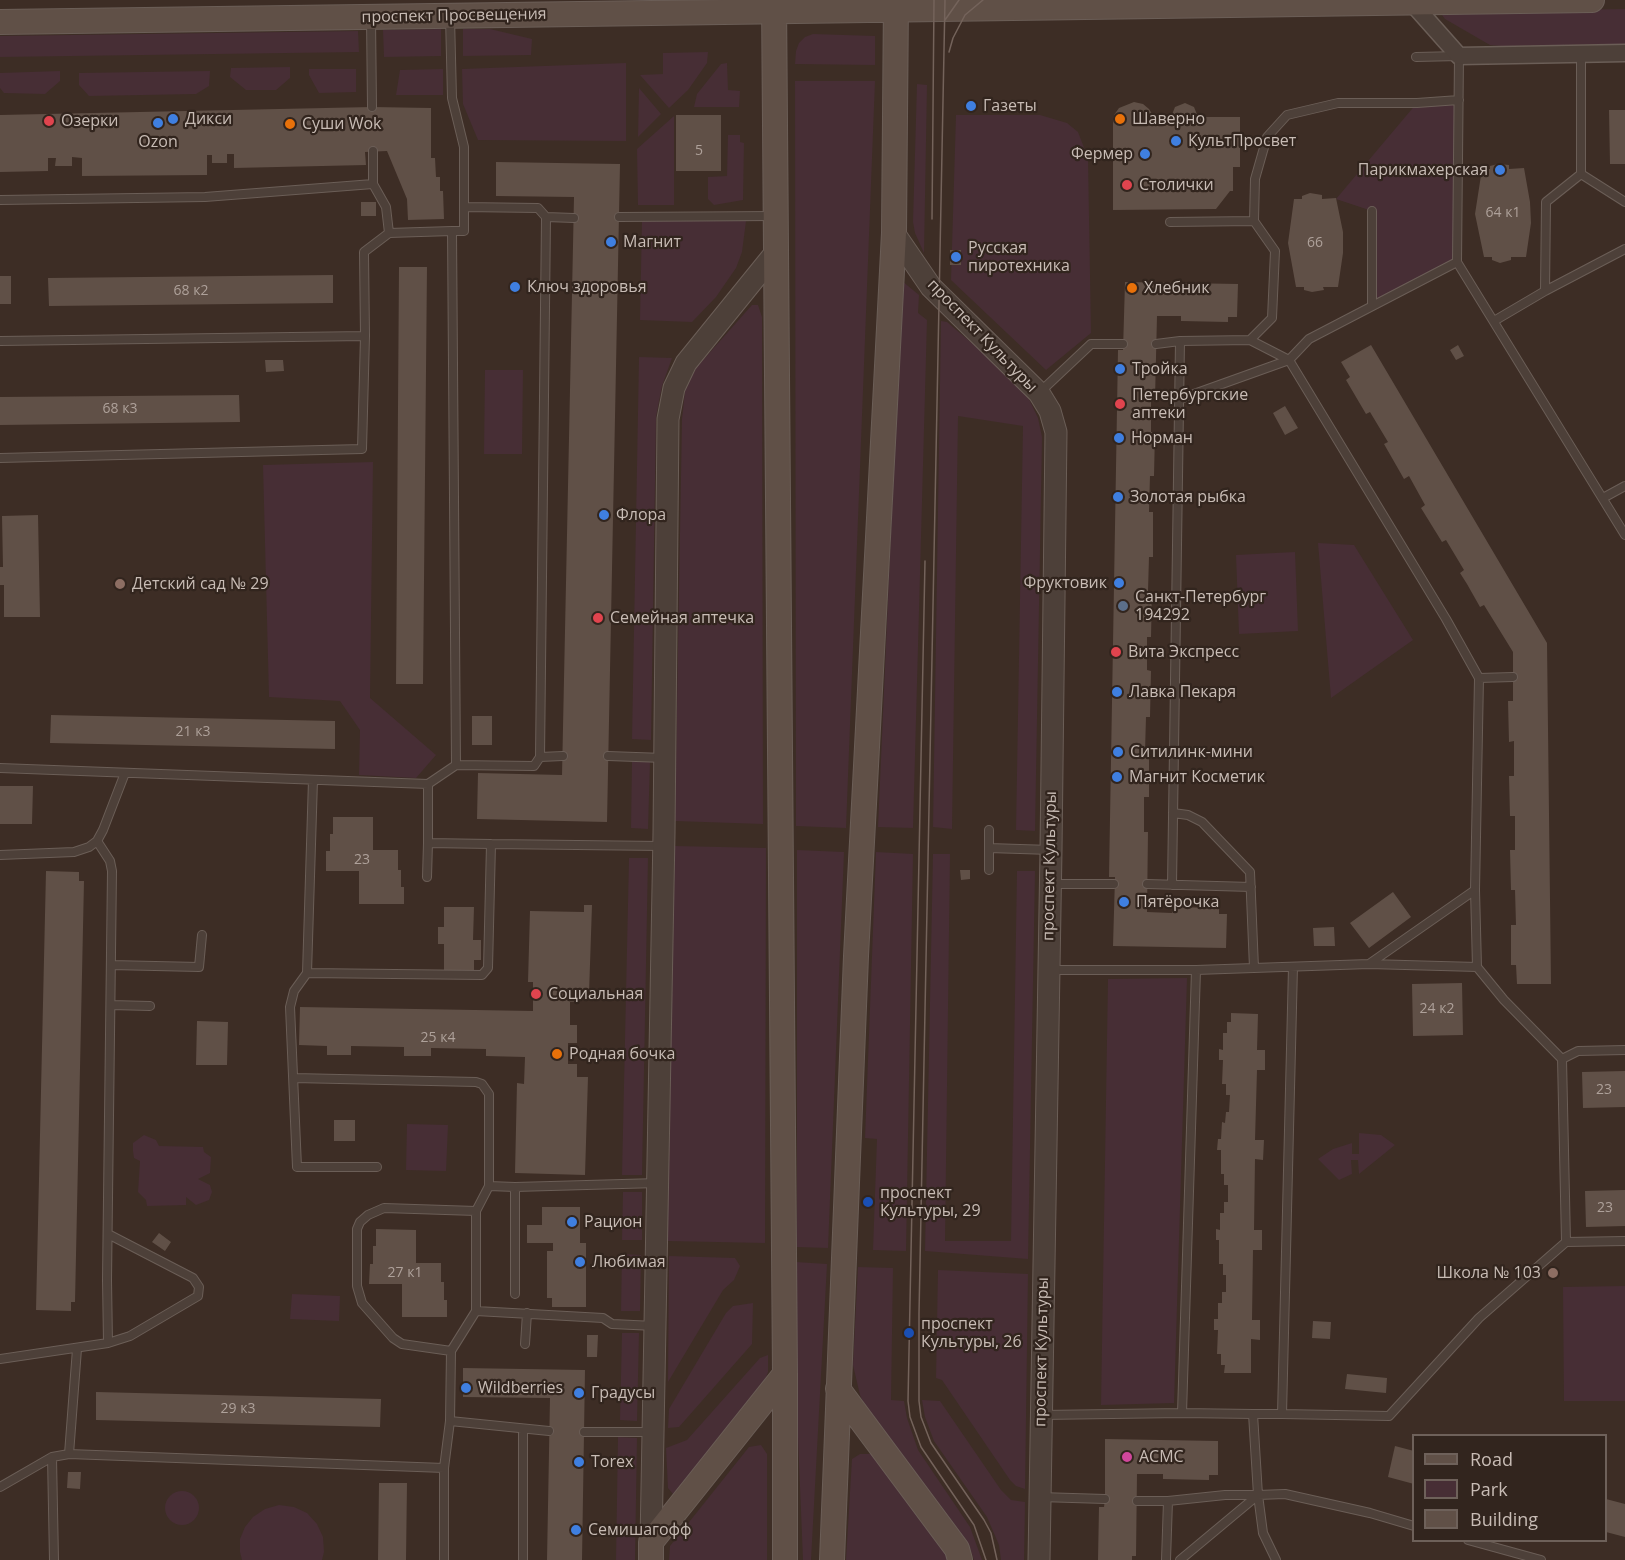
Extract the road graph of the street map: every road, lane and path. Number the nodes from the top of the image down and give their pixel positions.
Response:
1 (1592, 0) edge
2 (1412, 3) junction
3 (897, 5) edge
4 (774, 6) edge
5 (450, 16) junction
6 (371, 17) junction
7 (0, 22) edge
8 (1625, 53) edge
9 (1581, 54) junction
10 (1459, 56) junction
11 (1416, 57) dead end
12 (1459, 100) junction
13 (372, 107) dead end
14 (373, 151) dead end
15 (1581, 174) junction
16 (374, 184) junction
17 (0, 200) edge
18 (1625, 202) edge
19 (464, 207) junction
20 (1372, 211) dead end
21 (775, 216) junction
22 (546, 217) junction
23 (619, 217) dead end
24 (574, 218) dead end
25 (1254, 221) junction
26 (1170, 222) dead end
27 (452, 231) junction
28 (389, 233) junction
29 (894, 233) junction
30 (1625, 249) edge
31 (776, 252) junction
32 (1457, 262) junction
33 (1545, 291) junction
34 (1372, 306) junction
35 (1494, 321) junction
36 (365, 336) junction
37 (1250, 340) junction
38 (0, 341) edge
39 (1180, 341) junction
40 (1124, 344) dead end
41 (1156, 344) dead end
42 (1289, 360) junction
43 (1039, 393) junction
44 (1180, 399) junction
45 (0, 458) edge
46 (1625, 486) edge
47 (1603, 498) junction
48 (1625, 535) edge
49 (1513, 677) dead end
50 (1479, 678) junction
51 (562, 756) dead end
52 (608, 756) dead end
53 (540, 757) junction
54 (664, 758) junction
55 (456, 765) junction
56 (0, 768) edge
57 (125, 772) junction
58 (313, 780) junction
59 (428, 784) junction
60 (1173, 813) junction
61 (989, 830) dead end
62 (97, 841) junction
63 (428, 843) junction
64 (491, 844) junction
65 (664, 846) junction
66 (989, 848) junction
67 (1051, 850) junction
68 (0, 855) edge
69 (989, 870) dead end
70 (427, 878) dead end
71 (1050, 884) junction
72 (1114, 884) dead end
73 (1147, 884) dead end
74 (1172, 885) junction
75 (1251, 887) junction
76 (1475, 890) junction
77 (202, 934) dead end
78 (1370, 964) junction
79 (111, 965) junction
80 (1293, 967) junction
81 (1477, 967) junction
82 (1254, 968) junction
83 (1048, 970) junction
84 (1196, 970) junction
85 (308, 973) junction
86 (111, 1005) junction
87 (150, 1006) dead end
88 (1625, 1050) edge
89 (1562, 1059) junction
90 (294, 1078) junction
91 (377, 1167) dead end
92 (658, 1183) junction
93 (489, 1186) junction
94 (515, 1187) junction
95 (476, 1211) junction
96 (108, 1234) junction
97 (1625, 1241) edge
98 (1566, 1242) junction
99 (514, 1294) dead end
100 (476, 1311) junction
101 (527, 1313) junction
102 (655, 1326) junction
103 (108, 1343) junction
104 (525, 1344) dead end
105 (76, 1349) junction
106 (451, 1351) junction
107 (0, 1359) edge
108 (785, 1374) junction
109 (838, 1389) junction
110 (1182, 1413) junction
111 (1253, 1414) junction
112 (1282, 1414) junction
113 (1041, 1415) junction
114 (450, 1421) junction
115 (523, 1430) junction
116 (549, 1431) dead end
117 (584, 1432) dead end
118 (653, 1432) junction
119 (69, 1454) junction
120 (52, 1457) junction
121 (444, 1468) junction
122 (0, 1487) edge
123 (1258, 1495) junction
124 (1040, 1497) junction
125 (1104, 1499) dead end
126 (1137, 1500) dead end
127 (1168, 1501) junction
128 (1412, 1526) edge
129 (1475, 1542) edge
130 (651, 1551) edge
131 (54, 1560) edge
132 (444, 1560) edge
133 (523, 1560) edge
134 (785, 1560) edge
135 (832, 1560) edge
136 (960, 1560) edge
137 (1038, 1560) edge
138 (1166, 1560) edge
139 (1180, 1560) edge
140 (1276, 1560) edge
141 (1541, 1560) edge

1 - 2 main road, проспект Просвещения
2 - 3 main road, проспект Просвещения
2 - 10 street
3 - 4 main road, проспект Просвещения
3 - 29 main road
4 - 5 main road, проспект Просвещения
4 - 21 main road
5 - 6 main road, проспект Просвещения
5 - 19 lane
6 - 7 main road, проспект Просвещения
6 - 13 lane
8 - 9 street
9 - 10 street
9 - 15 lane
10 - 11 lane
10 - 12 lane
12 - 25 lane
12 - 32 lane
14 - 16 lane
15 - 18 lane
15 - 33 lane
16 - 17 lane
16 - 28 lane
19 - 22 lane
19 - 27 lane
20 - 34 lane
21 - 23 lane
21 - 31 main road
22 - 24 lane
22 - 53 lane
25 - 26 lane
25 - 37 lane
27 - 28 lane
27 - 55 lane
28 - 36 lane
29 - 43 street, проспект Культуры
29 - 109 main road
30 - 33 lane
31 - 54 street
31 - 108 main road
32 - 34 lane
32 - 35 lane
33 - 35 lane
34 - 42 lane
35 - 47 lane
36 - 38 lane
36 - 45 lane
37 - 39 lane
37 - 42 lane
39 - 41 lane
39 - 44 lane
40 - 43 lane
42 - 44 lane
42 - 50 lane
43 - 67 street, проспект Культуры
44 - 60 lane
46 - 47 lane
47 - 48 lane
49 - 50 lane
50 - 76 lane
51 - 53 lane
52 - 54 lane
53 - 55 lane
54 - 65 street
55 - 59 lane
56 - 57 lane
57 - 58 lane
57 - 62 lane
58 - 59 lane
58 - 85 lane
59 - 63 lane
60 - 74 lane
60 - 75 lane
61 - 66 lane
62 - 68 lane
62 - 79 lane
63 - 64 lane
63 - 70 lane
64 - 65 lane
64 - 85 lane
65 - 92 street
66 - 67 lane
66 - 69 lane
67 - 71 street, проспект Культуры
71 - 72 lane
71 - 83 street, проспект Культуры
73 - 74 lane
74 - 75 lane
75 - 82 lane
76 - 78 lane
76 - 81 lane
77 - 79 lane
78 - 80 lane
78 - 81 lane
79 - 86 lane
80 - 82 lane
80 - 112 lane
81 - 89 lane
82 - 84 lane
83 - 84 lane
83 - 113 street, проспект Культуры
84 - 110 lane
85 - 90 lane
86 - 87 lane
86 - 96 lane
88 - 89 lane
89 - 98 lane
90 - 91 lane
90 - 93 lane
92 - 94 lane
92 - 102 street
93 - 94 lane
93 - 95 lane
94 - 99 lane
95 - 100 lane
95 - 106 lane
96 - 103 lane
96 - 103 lane
97 - 98 lane
98 - 112 lane
100 - 101 lane
100 - 106 lane
101 - 102 lane
101 - 104 lane
102 - 118 street
103 - 105 lane
105 - 107 lane
105 - 119 lane
106 - 114 lane
108 - 130 main road
108 - 134 main road
109 - 135 main road
109 - 136 main road
110 - 111 lane
110 - 113 lane
111 - 112 lane
111 - 123 lane
113 - 124 street, проспект Культуры
114 - 115 lane
114 - 121 lane
115 - 116 lane
115 - 133 lane
117 - 118 lane
118 - 130 street
119 - 120 lane
119 - 121 lane
120 - 122 lane
120 - 131 lane
121 - 132 lane
123 - 127 lane
123 - 128 lane
123 - 139 lane
123 - 140 lane
124 - 125 lane
124 - 137 street, проспект Культуры
126 - 127 lane
127 - 138 lane
129 - 141 lane

